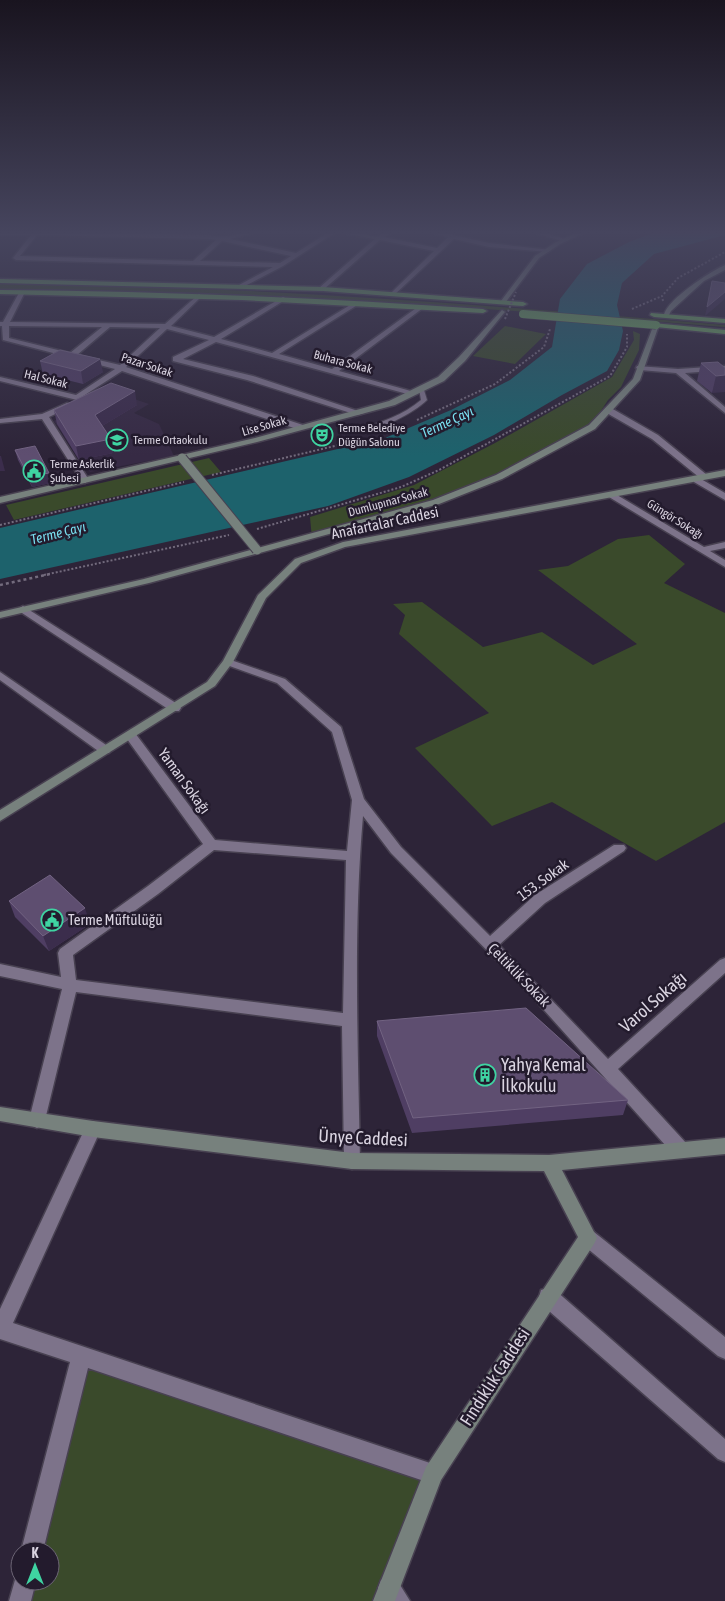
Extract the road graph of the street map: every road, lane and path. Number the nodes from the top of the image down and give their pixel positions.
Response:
1 (13, 307) edge
2 (187, 307) edge
3 (270, 307) edge
4 (350, 307) edge
5 (416, 307) edge
6 (421, 307) junction
7 (513, 307) edge
8 (636, 307) edge
9 (672, 307) edge
10 (631, 309) dead end
11 (511, 314) junction
12 (644, 314) dead end
13 (666, 316) junction
14 (725, 321) edge
15 (3, 323) edge
16 (109, 325) junction
17 (656, 325) junction
18 (165, 326) junction
19 (550, 328) dead end
20 (627, 330) dead end
21 (725, 332) edge
22 (2, 340) edge
23 (214, 340) junction
24 (73, 354) junction
25 (273, 355) junction
26 (121, 368) junction
27 (640, 368) junction
28 (725, 368) edge
29 (334, 371) junction
30 (678, 371) junction
31 (0, 379) edge
32 (10, 382) junction
33 (0, 390) edge
34 (417, 391) junction
35 (77, 398) junction
36 (608, 410) junction
37 (725, 411) edge
38 (360, 413) junction
39 (44, 416) junction
40 (0, 421) edge
41 (416, 421) dead end
42 (300, 427) junction
43 (362, 430) dead end
44 (362, 439) dead end
45 (182, 458) junction
46 (725, 473) edge
47 (203, 477) dead end
48 (700, 478) junction
49 (85, 480) junction
50 (185, 482) dead end
51 (612, 495) junction
52 (725, 497) edge
53 (0, 500) edge
54 (0, 525) edge
55 (252, 530) dead end
56 (233, 535) dead end
57 (296, 540) junction
58 (725, 545) edge
59 (257, 550) junction
60 (702, 550) junction
61 (298, 561) junction
62 (725, 564) edge
63 (0, 585) edge
64 (23, 609) junction
65 (0, 614) edge
66 (228, 662) junction
67 (0, 675) edge
68 (175, 708) junction
69 (131, 736) junction
70 (105, 750) junction
71 (358, 800) junction
72 (0, 816) edge
73 (211, 845) junction
74 (619, 848) dead end
75 (353, 856) junction
76 (490, 945) junction
77 (725, 964) edge
78 (0, 970) edge
79 (70, 985) junction
80 (350, 1020) junction
81 (607, 1069) junction
82 (0, 1114) edge
83 (37, 1120) junction
84 (93, 1129) junction
85 (725, 1146) edge
86 (681, 1150) junction
87 (352, 1160) junction
88 (550, 1163) junction
89 (588, 1238) junction
90 (548, 1297) junction
91 (0, 1329) edge
92 (725, 1349) edge
93 (81, 1356) junction
94 (725, 1452) edge
95 (433, 1474) junction
96 (35, 1541) edge
97 (391, 1597) edge

1 - 15 street, Pazar Sokak
2 - 18 street, Hal Sokak
3 - 23 street
4 - 25 street
5 - 6 highway
6 - 11 highway
6 - 29 street
7 - 11 path, bridge
8 - 10 path
9 - 13 street
11 - 17 highway, bridge
11 - 34 street, Lise Sokak
12 - 13 highway
13 - 14 highway
15 - 16 street, Buhara Sokak
15 - 22 street, Pazar Sokak
16 - 18 street, Buhara Sokak
16 - 24 street
17 - 21 highway
17 - 27 street, Dumlupınar Sokak
18 - 23 street, Buhara Sokak
18 - 26 street, Hal Sokak
19 - 41 path
20 - 55 path
22 - 24 street, Pazar Sokak
23 - 25 street, Buhara Sokak
23 - 38 street
24 - 26 street, Pazar Sokak
25 - 29 street, Buhara Sokak
26 - 35 street, Hal Sokak
26 - 42 street, Pazar Sokak
27 - 30 street
27 - 36 street, Dumlupınar Sokak
28 - 30 street
29 - 34 street, Buhara Sokak
30 - 37 street
31 - 32 street, Hal Sokak
32 - 33 street
32 - 35 street, Hal Sokak
34 - 38 street, Lise Sokak
34 - 43 lane
35 - 39 street
36 - 48 street
36 - 57 street, Dumlupınar Sokak
38 - 42 street, Lise Sokak
39 - 40 street
39 - 49 street
42 - 45 street, Lise Sokak
44 - 47 path
45 - 49 street, Lise Sokak
45 - 59 street, bridge
46 - 48 street, Anafartalar Caddesi
48 - 51 street, Anafartalar Caddesi
48 - 52 street
49 - 53 street, Lise Sokak
50 - 54 path
51 - 60 street, Güngör Sokağı
51 - 61 street, Anafartalar Caddesi
56 - 63 path
57 - 59 street, Dumlupınar Sokak
57 - 61 street
58 - 60 street
59 - 64 street, Dumlupınar Sokak
60 - 62 street, Güngör Sokağı
61 - 66 street, Anafartalar Caddesi
64 - 65 street, Dumlupınar Sokak
64 - 68 street
66 - 68 street, Anafartalar Caddesi
66 - 71 street
67 - 70 street
68 - 69 street, Anafartalar Caddesi
69 - 70 street, Anafartalar Caddesi
69 - 73 street, Yaman Sokağı
70 - 72 street, Anafartalar Caddesi
71 - 75 street
71 - 76 street, Çeltiklik Sokak
73 - 75 street
73 - 79 street
74 - 76 street, 153. Sokak
75 - 80 street
76 - 81 street, Çeltiklik Sokak
77 - 81 street, Varol Sokağı
78 - 79 street
79 - 80 street
79 - 83 street
80 - 87 street
81 - 86 street, Çeltiklik Sokak
82 - 83 street, Ünye Caddesi
83 - 84 street, Ünye Caddesi
84 - 87 street, Ünye Caddesi
84 - 91 street
85 - 86 street, Ünye Caddesi
86 - 88 street, Ünye Caddesi
87 - 88 street, Ünye Caddesi
88 - 89 street
89 - 90 street, Fındıklık Caddesi
89 - 92 street
90 - 94 street
90 - 95 street, Fındıklık Caddesi
91 - 93 street
93 - 95 street
93 - 96 street
95 - 97 street, Fındıklık Caddesi

